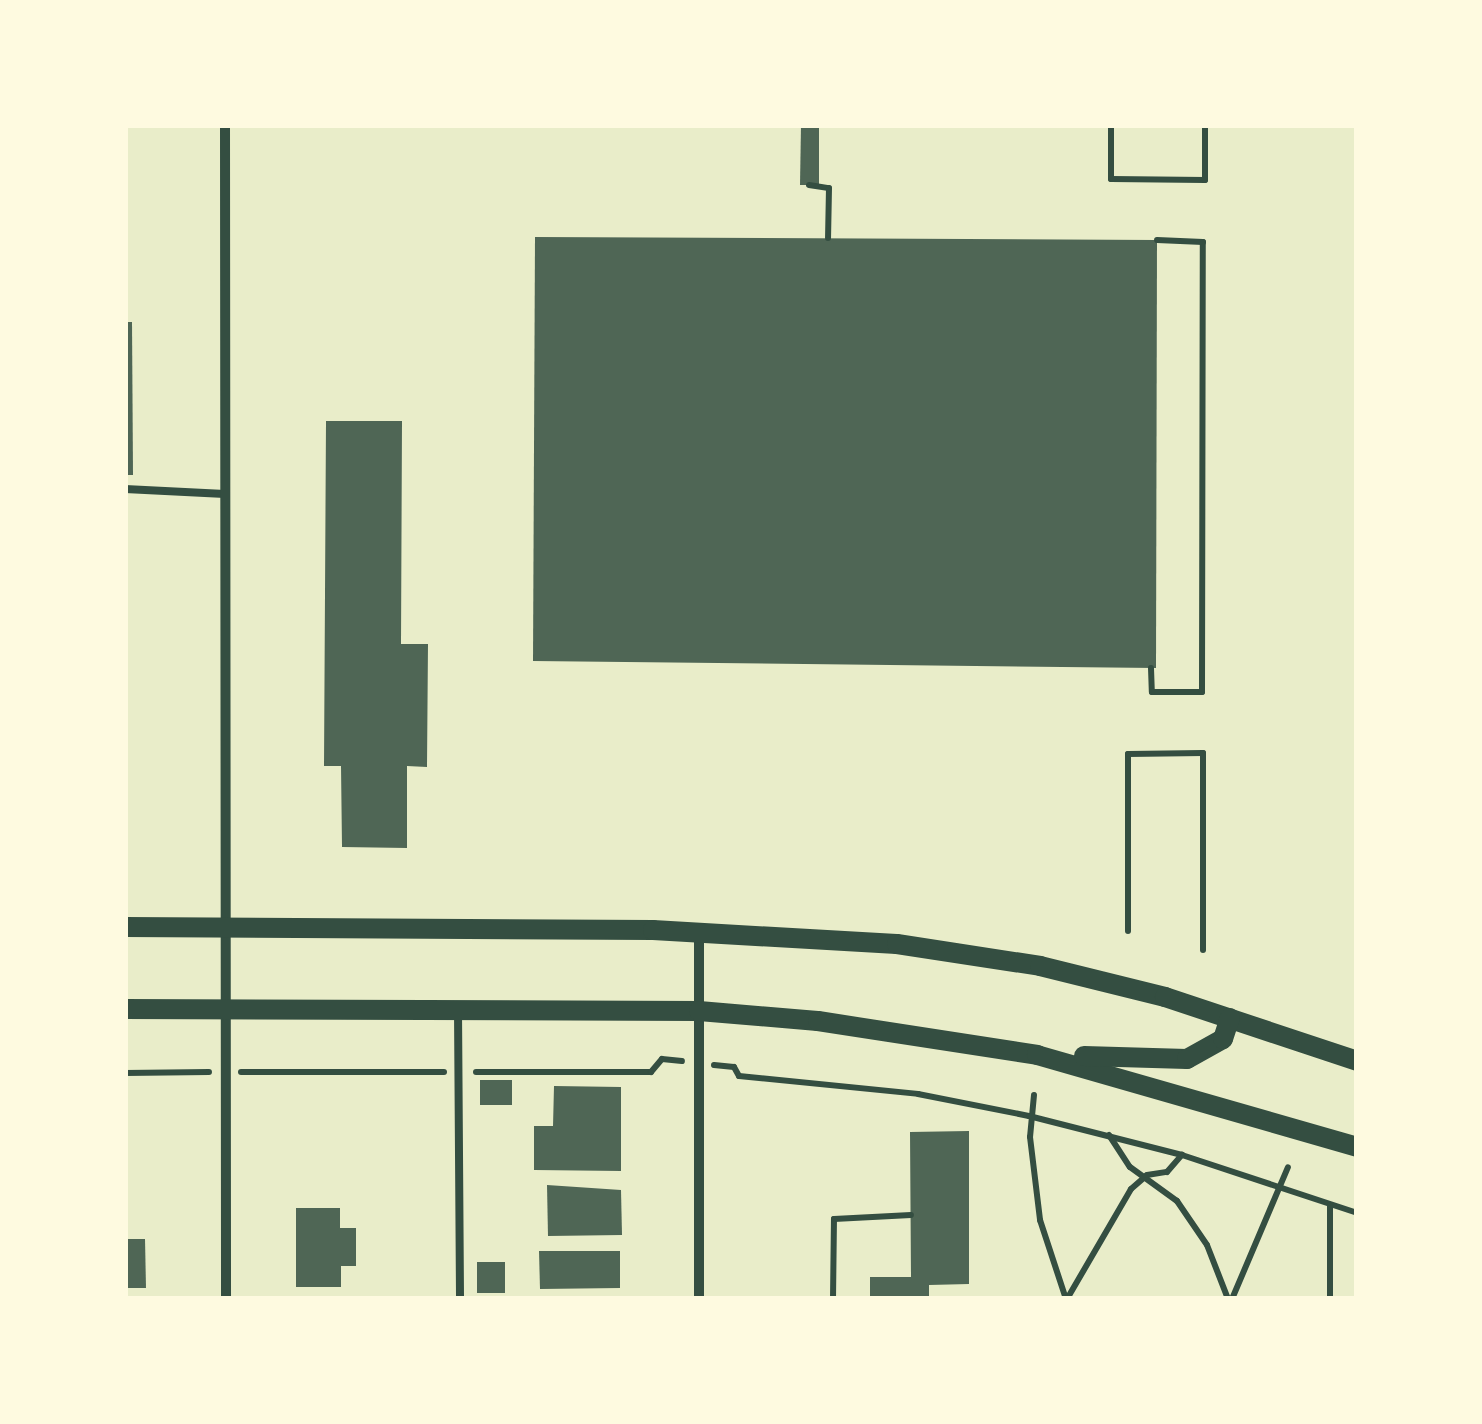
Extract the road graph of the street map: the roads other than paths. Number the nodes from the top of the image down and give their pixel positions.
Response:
1 (225, 125) edge
2 (125, 489) edge
3 (224, 494) junction
4 (125, 927) edge
5 (225, 927) junction
6 (698, 932) junction
7 (225, 1008) junction
8 (125, 1009) edge
9 (458, 1010) junction
10 (698, 1011) junction
11 (1230, 1018) junction
12 (1037, 1055) junction
13 (1357, 1061) edge
14 (1357, 1146) edge
15 (226, 1299) edge
16 (460, 1299) edge
17 (699, 1299) edge

1 - 3 street
2 - 3 lane
3 - 5 street
4 - 5 main road
5 - 6 main road
5 - 7 street
6 - 10 street
6 - 11 main road
7 - 8 main road
7 - 9 main road
7 - 15 street
9 - 10 main road
9 - 16 lane
10 - 12 main road
10 - 17 street
11 - 12 main road
11 - 13 main road
12 - 14 main road

